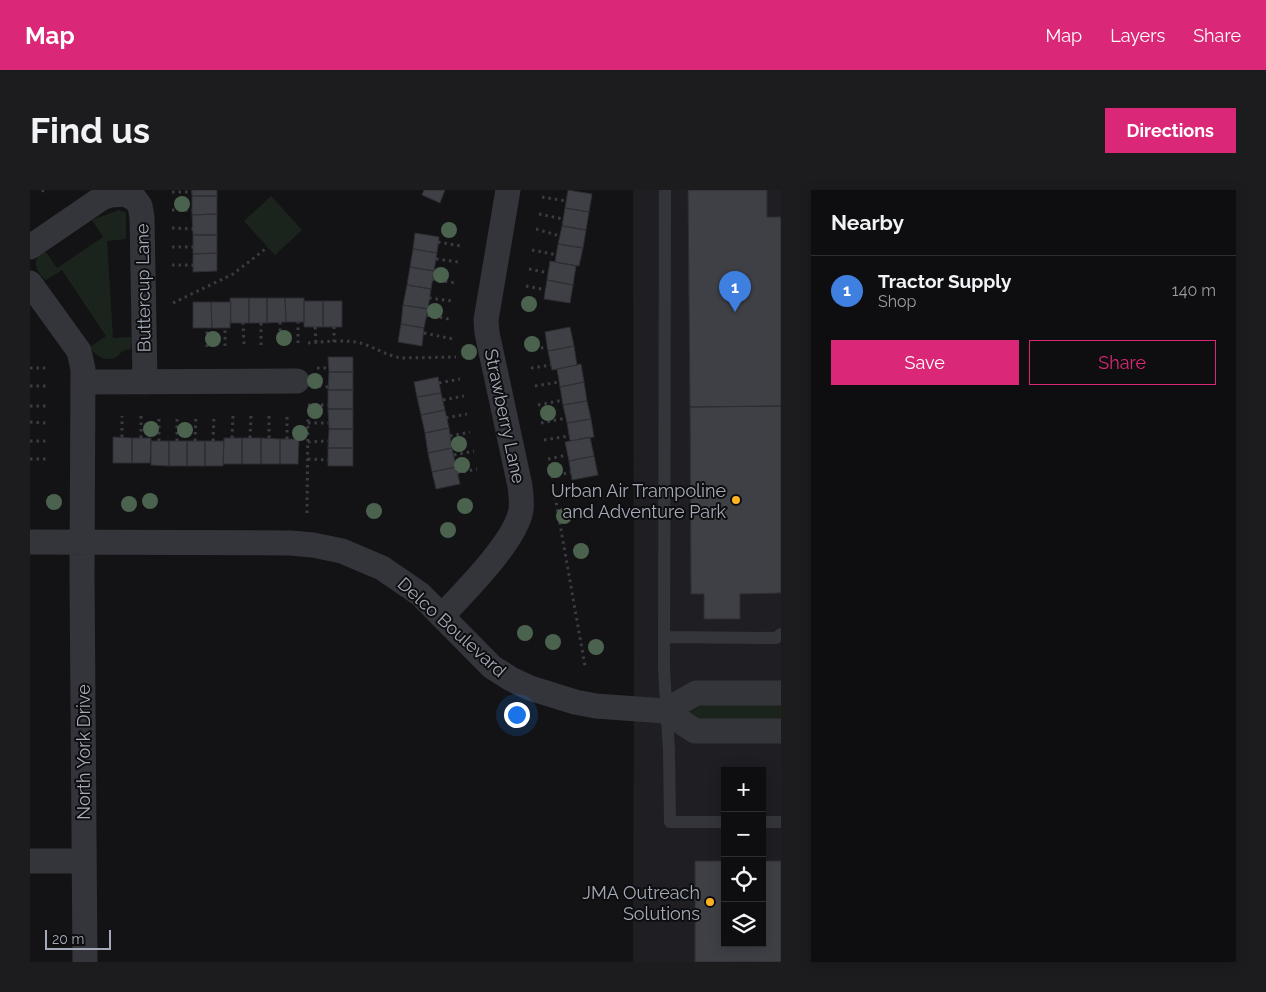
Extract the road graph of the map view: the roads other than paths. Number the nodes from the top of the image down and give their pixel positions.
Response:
1 (508, 190) edge
2 (665, 190) edge
3 (30, 247) edge
4 (30, 283) edge
5 (297, 381) dead end
6 (83, 382) junction
7 (145, 382) junction
8 (30, 542) edge
9 (82, 543) junction
10 (442, 616) junction
11 (781, 634) edge
12 (664, 637) junction
13 (781, 693) edge
14 (666, 711) junction
15 (781, 731) edge
16 (721, 822) edge
17 (766, 822) edge
18 (781, 822) edge
19 (30, 861) edge
20 (84, 861) junction
21 (85, 962) edge

1 - 10 street, Strawberry Lane
2 - 12 lane
3 - 7 street, Buttercup Lane
4 - 6 street
5 - 7 street
6 - 7 street
6 - 9 street
8 - 9 street, Delco Boulevard
9 - 10 street, Delco Boulevard
9 - 20 street, North York Drive
10 - 14 street, Delco Boulevard
11 - 12 lane
12 - 14 lane
13 - 14 street
14 - 15 street, Delco Boulevard
14 - 16 lane
17 - 18 lane
19 - 20 street
20 - 21 street, North York Drive

